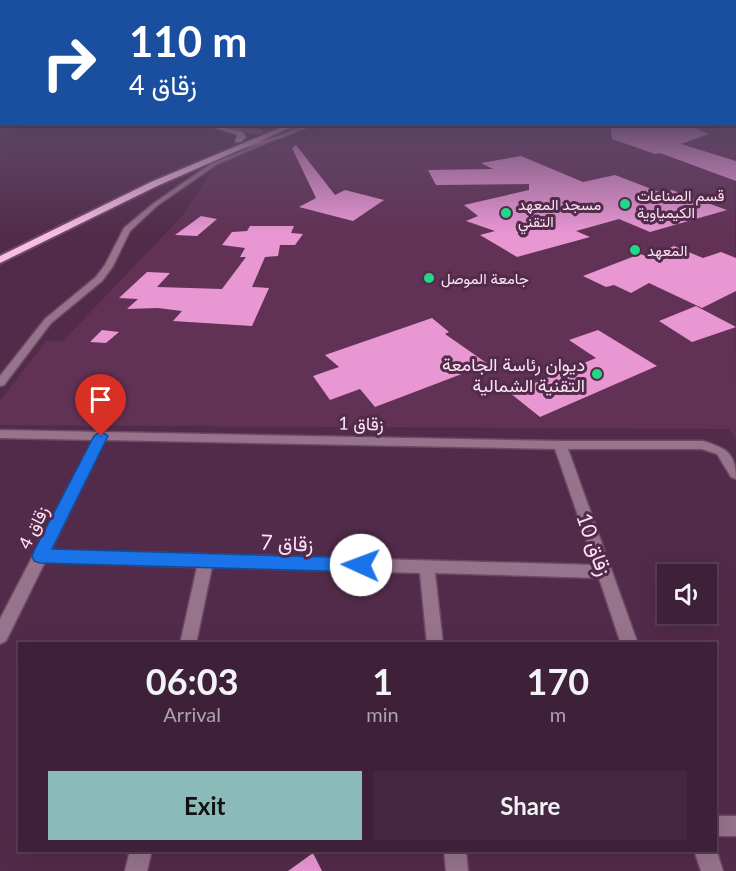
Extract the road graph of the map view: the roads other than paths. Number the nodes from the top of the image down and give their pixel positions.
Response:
1 (216, 153) edge
2 (220, 153) edge
3 (241, 153) edge
4 (108, 196) dead end
5 (0, 260) edge
6 (0, 383) edge
7 (0, 434) edge
8 (101, 436) junction
9 (560, 445) junction
10 (736, 474) edge
11 (40, 556) junction
12 (206, 561) junction
13 (427, 567) junction
14 (604, 572) junction
15 (0, 636) edge
16 (188, 642) edge
17 (435, 642) edge
18 (629, 642) edge
19 (717, 826) edge
20 (736, 826) edge
21 (141, 852) edge
22 (455, 852) edge
23 (706, 852) edge
24 (136, 871) edge
25 (457, 871) edge
26 (712, 871) edge

1 - 4 highway
2 - 5 highway
3 - 6 street
7 - 8 street, زقاق 1
8 - 9 street, زقاق 1
8 - 11 street, زقاق 4
9 - 10 street, زقاق 1
9 - 14 street, زقاق 10
11 - 12 street, زقاق 7
11 - 15 street, زقاق 4
12 - 13 street, زقاق 7
12 - 16 street
13 - 14 street, زقاق 7
13 - 17 street
14 - 18 street, زقاق 10
19 - 20 street
21 - 24 street
22 - 25 street
23 - 26 street

